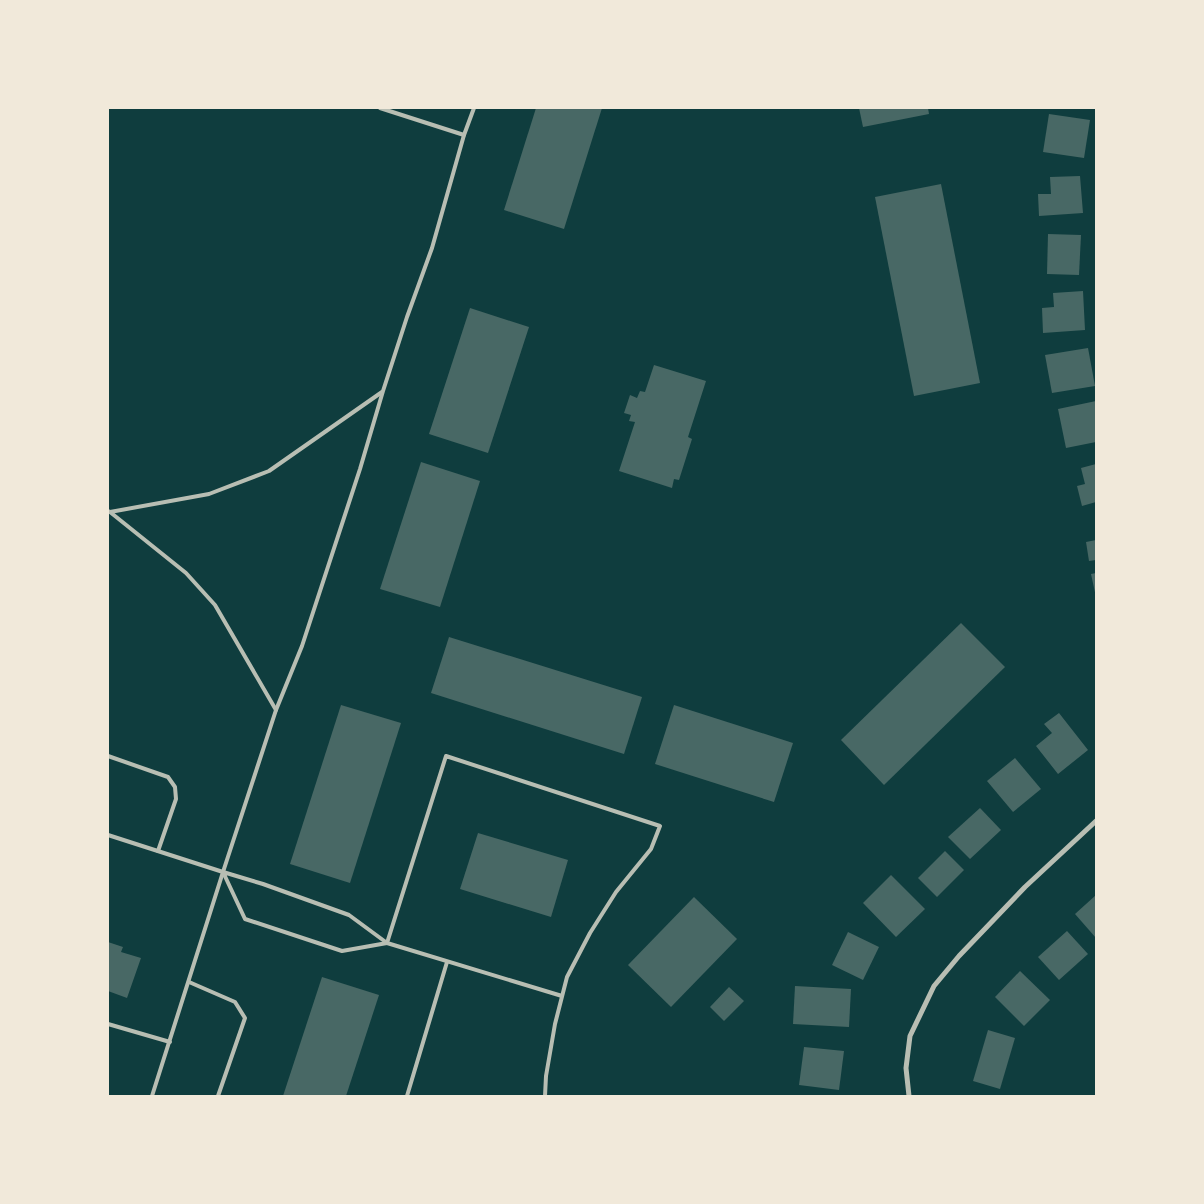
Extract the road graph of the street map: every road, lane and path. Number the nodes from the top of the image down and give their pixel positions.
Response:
1 (380, 108) edge
2 (474, 108) edge
3 (464, 135) junction
4 (383, 391) junction
5 (109, 512) edge
6 (276, 710) junction
7 (108, 756) edge
8 (1096, 821) edge
9 (108, 835) edge
10 (158, 851) junction
11 (223, 872) junction
12 (387, 943) junction
13 (448, 962) junction
14 (189, 982) junction
15 (562, 996) junction
16 (108, 1024) edge
17 (170, 1042) junction
18 (152, 1096) edge
19 (218, 1096) edge
20 (407, 1096) edge
21 (546, 1096) edge
22 (908, 1096) edge

1 - 3 lane
2 - 3 lane
3 - 4 lane
4 - 5 lane
4 - 6 lane
5 - 6 lane
6 - 11 lane
7 - 10 lane
8 - 22 street
9 - 10 lane
10 - 11 lane
11 - 12 lane
11 - 12 lane
11 - 14 lane
12 - 13 lane
12 - 15 lane
13 - 15 lane
13 - 20 lane
14 - 17 lane
14 - 19 lane
15 - 21 lane
16 - 17 lane
17 - 18 lane

